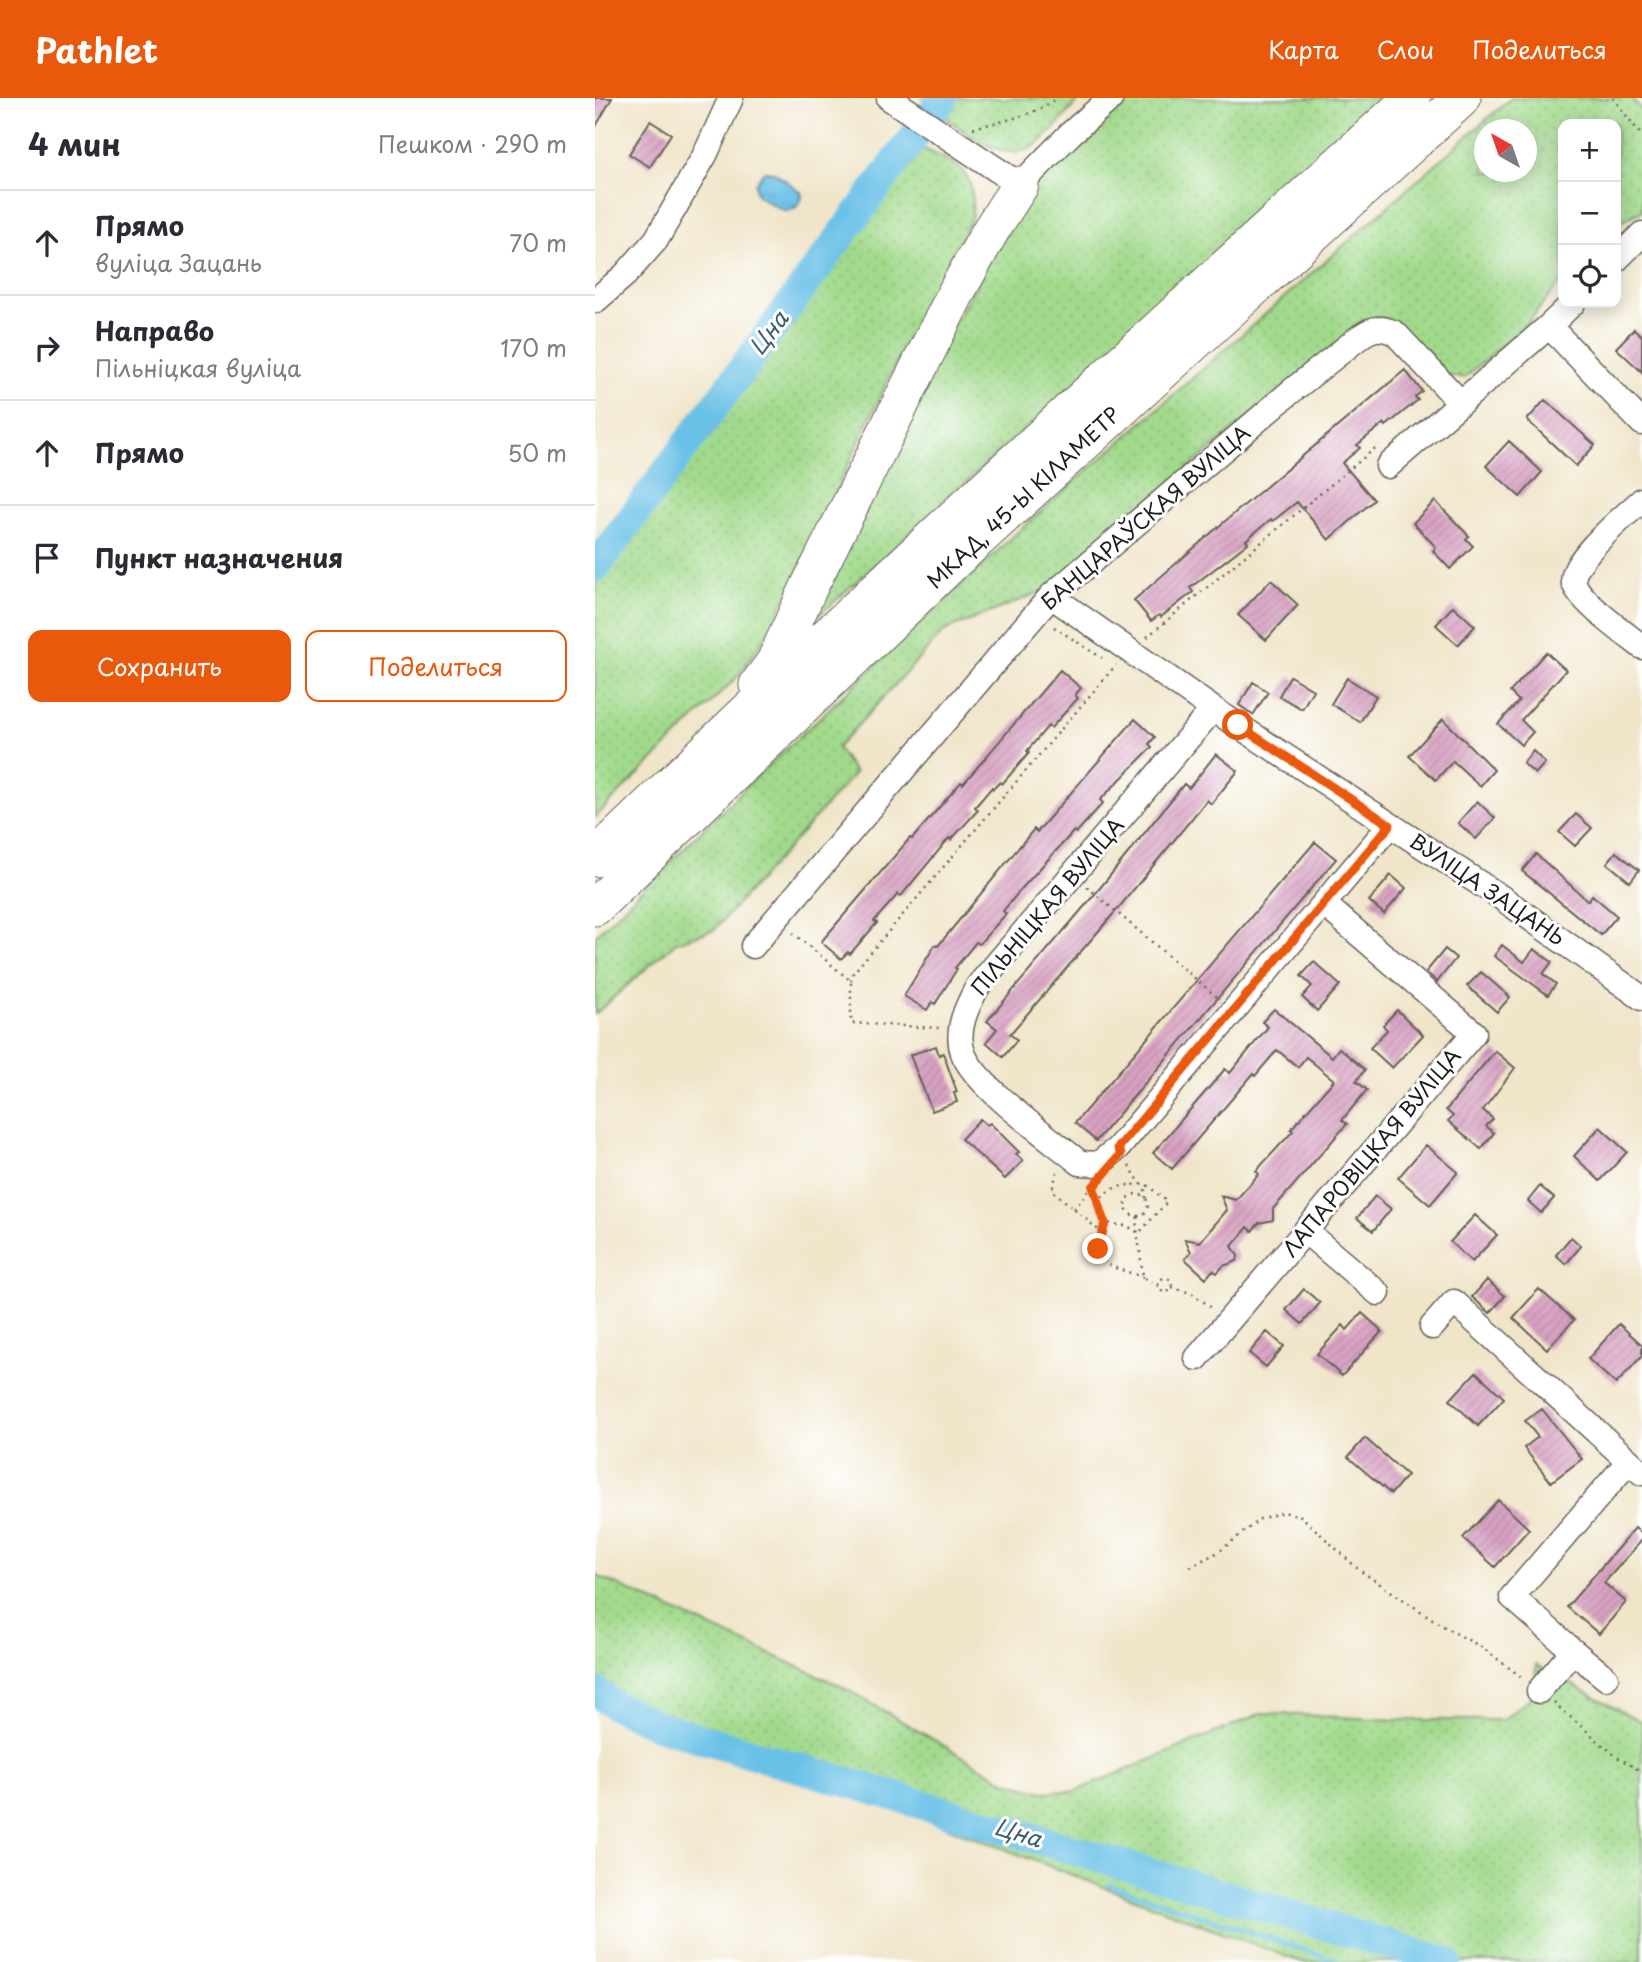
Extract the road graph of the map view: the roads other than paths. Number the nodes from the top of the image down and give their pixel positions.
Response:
1 (731, 98) edge
2 (1111, 98) edge
3 (1412, 98) edge
4 (1462, 98) edge
5 (899, 104) edge
6 (1020, 185) junction
7 (1642, 234) edge
8 (1621, 255) edge
9 (595, 301) edge
10 (1568, 308) edge
11 (1549, 327) junction
12 (1460, 402) junction
13 (1642, 423) edge
14 (1388, 466) dead end
15 (1642, 500) edge
16 (1059, 603) junction
17 (1642, 647) edge
18 (1213, 709) junction
19 (725, 731) junction
20 (1390, 825) junction
21 (595, 858) edge
22 (1325, 905) junction
23 (595, 906) edge
24 (753, 946) dead end
25 (1642, 998) edge
26 (1305, 1231) junction
27 (1378, 1293) dead end
28 (1432, 1326) dead end
29 (1197, 1359) dead end
30 (1635, 1467) edge
31 (1573, 1651) junction
32 (1606, 1678) dead end
33 (1539, 1690) road end

1 - 9 street
2 - 6 street
3 - 19 highway, МКАД, 45-Ы КІЛАМЕТР
4 - 23 highway, МКАД, 45-Ы КІЛАМЕТР
5 - 6 street
6 - 19 highway
7 - 8 street
10 - 11 street
11 - 12 street
11 - 13 street
12 - 14 street
12 - 16 street, БАНЦАРАЎСКАЯ ВУЛІЦА
15 - 17 street
16 - 18 street, ВУЛІЦА ЗАЦАНЬ
16 - 24 street, БАНЦАРАЎСКАЯ ВУЛІЦА
18 - 20 street, ВУЛІЦА ЗАЦАНЬ
18 - 22 street, ПІЛЬНІЦКАЯ ВУЛІЦА
19 - 21 highway, МКАД, 45-Ы КІЛАМЕТР
20 - 22 street, ПІЛЬНІЦКАЯ ВУЛІЦА
20 - 25 street, ВУЛІЦА ЗАЦАНЬ
22 - 26 street, ЛАПАРОВІЦКАЯ ВУЛІЦА
26 - 27 street
26 - 29 street, ЛАПАРОВІЦКАЯ ВУЛІЦА
28 - 30 street
30 - 31 street
31 - 32 street
31 - 33 street

